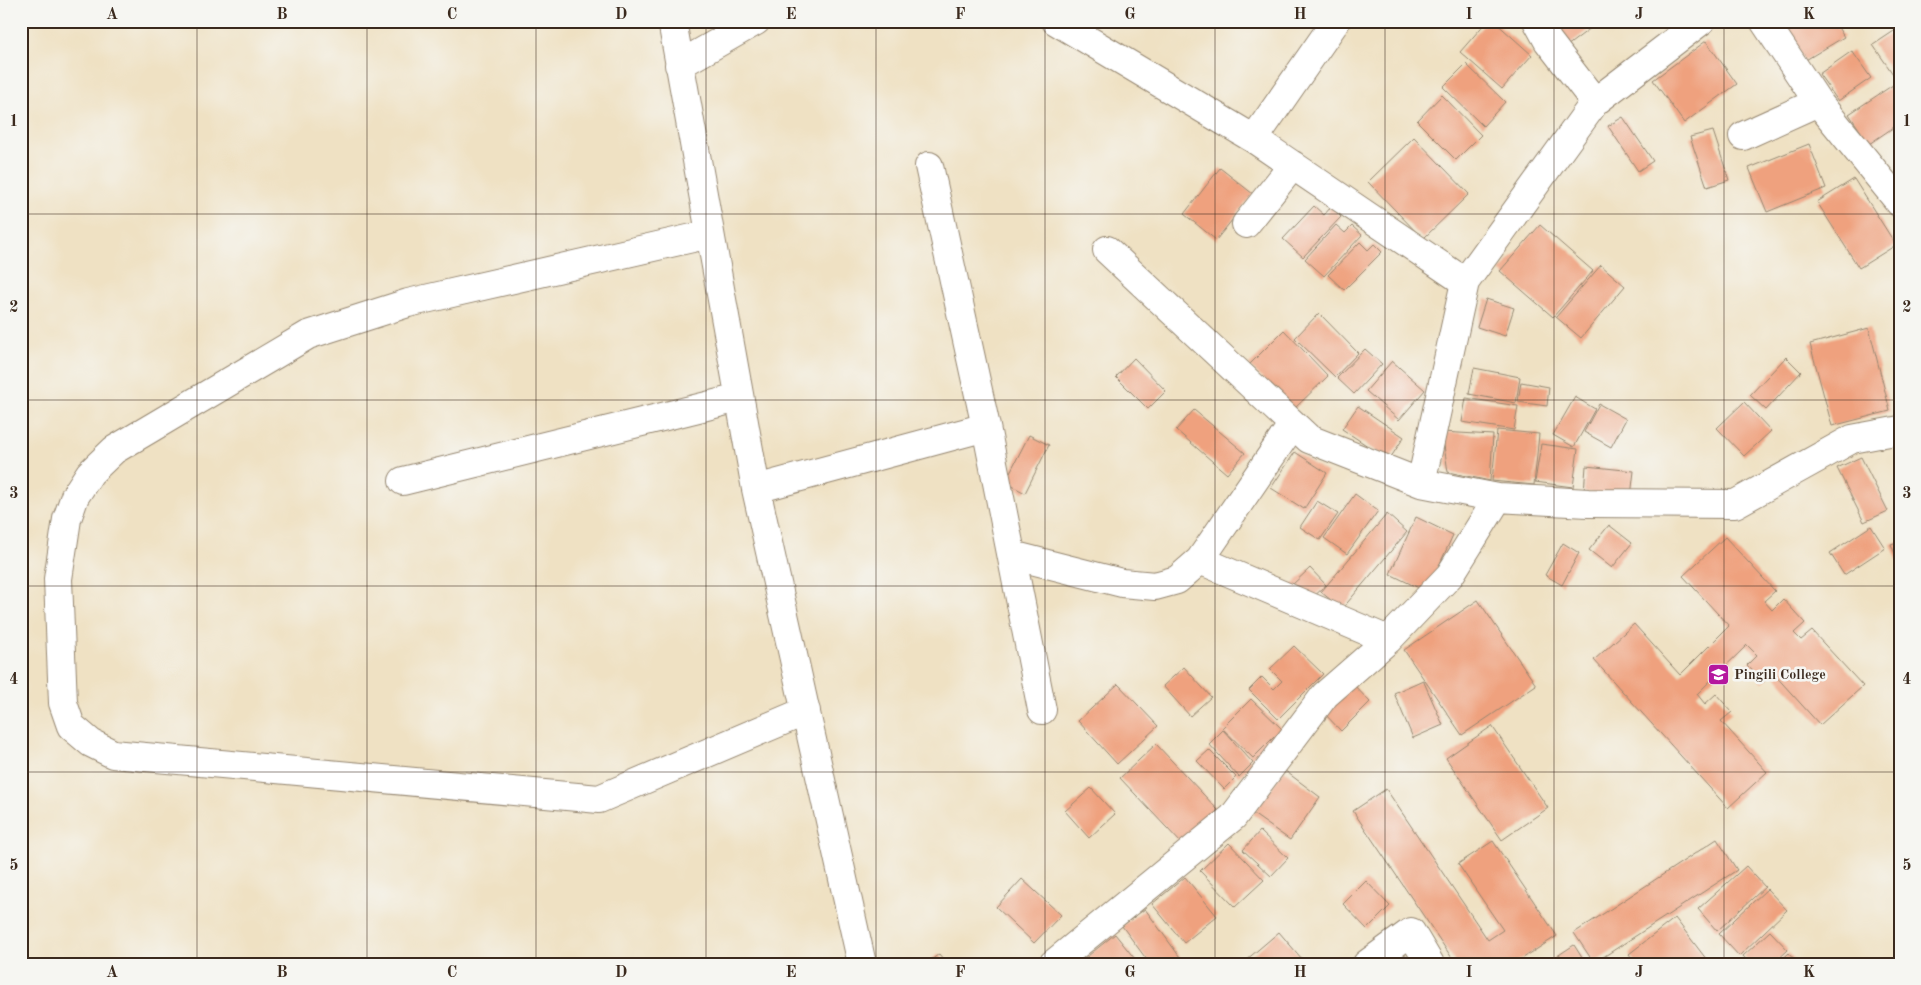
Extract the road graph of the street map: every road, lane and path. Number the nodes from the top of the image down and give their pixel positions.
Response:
1 (672, 21) edge
2 (756, 21) edge
3 (1056, 21) edge
4 (1336, 21) edge
5 (1537, 21) edge
6 (1701, 21) edge
7 (1764, 21) edge
8 (679, 66) junction
9 (1595, 102) junction
10 (1818, 102) junction
11 (1744, 136) dead end
12 (1254, 139) junction
13 (1293, 165) junction
14 (930, 166) dead end
15 (1900, 203) edge
16 (1246, 224) dead end
17 (710, 234) junction
18 (1107, 250) dead end
19 (1465, 282) junction
20 (739, 398) junction
21 (1293, 424) junction
22 (986, 426) junction
23 (1900, 430) edge
24 (403, 481) dead end
25 (1422, 483) junction
26 (756, 489) junction
27 (1498, 498) junction
28 (1012, 555) junction
29 (1200, 560) junction
30 (1388, 640) junction
31 (1042, 710) dead end
32 (806, 711) junction
33 (862, 964) edge
34 (1053, 964) edge
35 (1367, 964) edge
36 (1430, 964) edge

1 - 8 street
2 - 8 street
3 - 12 street
4 - 12 street
5 - 9 street
6 - 9 street
7 - 10 street
8 - 17 street
9 - 19 street
10 - 11 street
10 - 15 street
12 - 13 street
13 - 16 street
13 - 19 street
14 - 22 street
17 - 20 street
17 - 32 street
18 - 21 street
19 - 25 street
20 - 24 street
20 - 26 street
21 - 25 street
21 - 29 street
22 - 26 street
22 - 28 street
23 - 27 street
25 - 27 street
26 - 32 street
27 - 30 street
28 - 29 street
28 - 31 street
29 - 30 street
30 - 34 street
32 - 33 street
35 - 36 street

